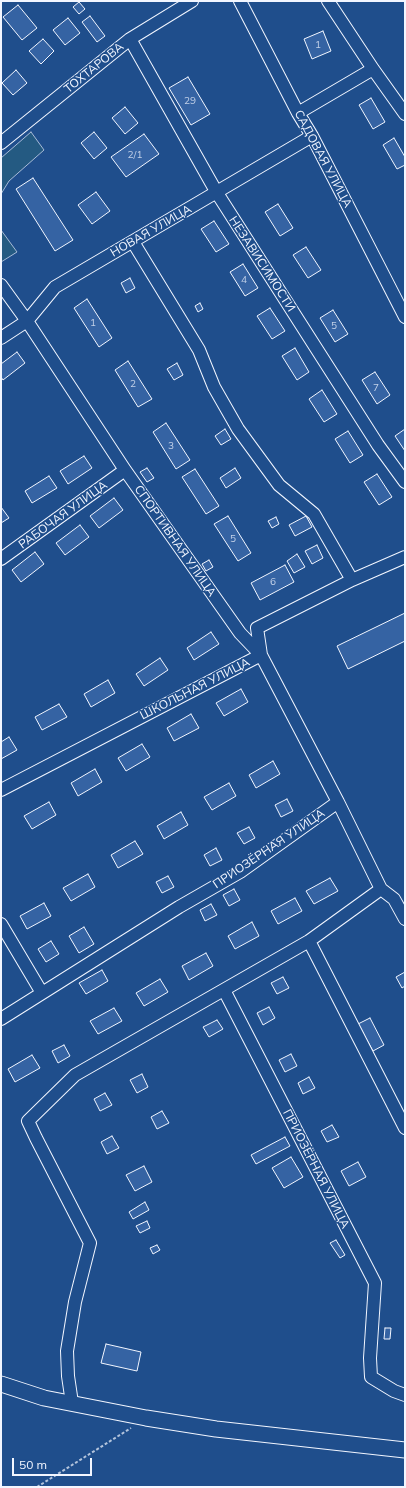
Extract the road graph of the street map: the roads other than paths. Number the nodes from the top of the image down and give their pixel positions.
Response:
1 (192, 1) edge
2 (240, 1) edge
3 (328, 1) edge
4 (130, 39) junction
5 (373, 69) junction
6 (298, 113) junction
7 (405, 114) edge
8 (312, 136) junction
9 (1, 143) edge
10 (217, 192) junction
11 (133, 242) junction
12 (1, 285) edge
13 (405, 317) edge
14 (27, 321) junction
15 (1, 338) edge
16 (125, 470) junction
17 (405, 482) edge
18 (405, 557) edge
19 (1, 559) edge
20 (352, 580) junction
21 (261, 655) junction
22 (1, 790) edge
23 (338, 802) junction
24 (381, 889) junction
25 (405, 919) edge
26 (1, 924) edge
27 (308, 941) junction
28 (224, 990) junction
29 (42, 993) junction
30 (1, 1019) edge
31 (405, 1128) edge
32 (1, 1384) edge
33 (405, 1395) edge
34 (72, 1403) junction
35 (405, 1450) edge

1 - 4 street, ТОХТАРОВА
2 - 6 street, САДОВАЯ УЛИЦА
3 - 5 street
4 - 9 street, ТОХТАРОВА
4 - 10 street, НЕЗАВИСИМОСТИ
5 - 6 street
5 - 7 street
6 - 8 street, САДОВАЯ УЛИЦА
8 - 10 street, НОВАЯ УЛИЦА
8 - 13 street, САДОВАЯ УЛИЦА
10 - 11 street, НОВАЯ УЛИЦА
10 - 17 street, НЕЗАВИСИМОСТИ
11 - 14 street, НОВАЯ УЛИЦА
11 - 20 street
12 - 14 street, СПОРТИВНАЯ УЛИЦА
14 - 15 street, НОВАЯ УЛИЦА
14 - 16 street, СПОРТИВНАЯ УЛИЦА
16 - 19 street, РАБОЧАЯ УЛИЦА
16 - 21 street, СПОРТИВНАЯ УЛИЦА
18 - 20 street, ШКОЛЬНАЯ УЛИЦА
20 - 21 street, ШКОЛЬНАЯ УЛИЦА
21 - 22 street, ШКОЛЬНАЯ УЛИЦА
21 - 23 street, СПОРТИВНАЯ УЛИЦА
23 - 24 street, ПРИОЗЁРНАЯ УЛИЦА
23 - 29 street, ПРИОЗЁРНАЯ УЛИЦА
24 - 25 street
24 - 27 street
26 - 29 street
27 - 28 street
27 - 31 street
28 - 33 street, ПРИОЗЁРНАЯ УЛИЦА
28 - 34 street
29 - 30 street, ПРИОЗЁРНАЯ УЛИЦА
32 - 34 main road
34 - 35 main road

